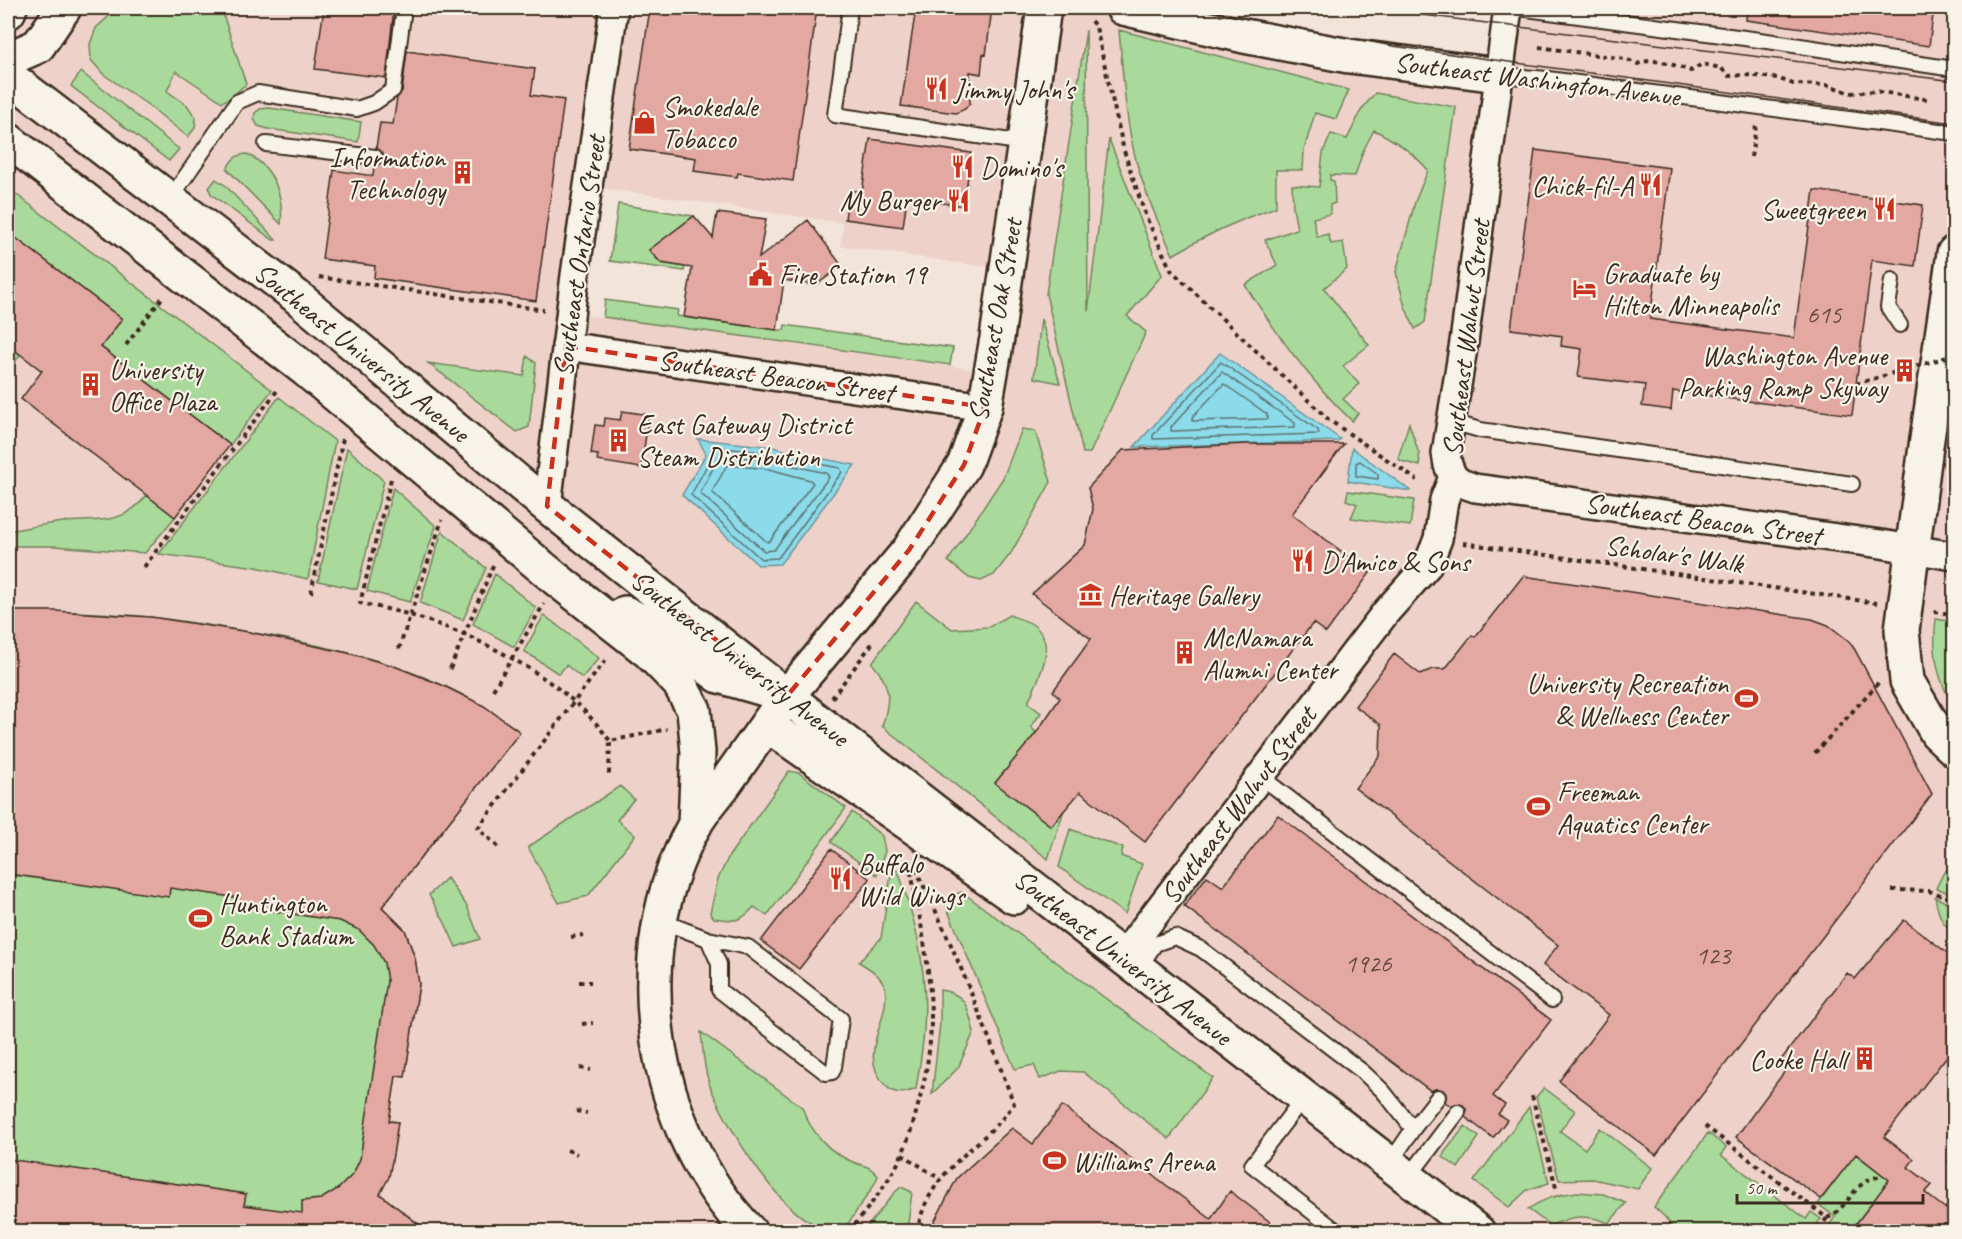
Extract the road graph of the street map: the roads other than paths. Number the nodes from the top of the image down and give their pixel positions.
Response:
1 (10, 8) edge
2 (64, 8) edge
3 (404, 8) edge
4 (614, 8) edge
5 (850, 8) edge
6 (1044, 8) edge
7 (1123, 8) edge
8 (1508, 8) edge
9 (1519, 8) edge
10 (8, 12) edge
11 (8, 58) edge
12 (1954, 69) edge
13 (1498, 75) junction
14 (8, 76) edge
15 (1954, 133) edge
16 (8, 140) edge
17 (1025, 143) junction
18 (266, 144) dead end
19 (375, 157) dead end
20 (170, 199) junction
21 (1954, 253) edge
22 (1892, 280) dead end
23 (1900, 325) dead end
24 (566, 346) junction
25 (985, 406) junction
26 (1452, 423) junction
27 (1453, 477) junction
28 (1852, 484) dead end
29 (548, 506) junction
30 (1912, 550) junction
31 (1954, 556) edge
32 (550, 591) junction
33 (787, 696) junction
34 (767, 725) junction
35 (1954, 748) edge
36 (1260, 776) junction
37 (695, 825) junction
38 (659, 920) junction
39 (708, 939) junction
40 (1131, 963) junction
41 (1552, 1000) dead end
42 (1304, 1097) junction
43 (1438, 1097) dead end
44 (1458, 1112) dead end
45 (1413, 1129) junction
46 (1399, 1171) junction
47 (1460, 1223) edge
48 (750, 1232) edge
49 (1338, 1232) edge

1 - 10 main road
2 - 11 main road
3 - 20 lane
4 - 24 street, Southeast Ontario Street
5 - 17 lane
6 - 17 main road, Southeast Oak Street
7 - 13 main road, Southeast Washington Avenue
8 - 13 street, Southeast Walnut Street
9 - 12 lane
13 - 15 lane, Southeast Washington Avenue
13 - 26 street, Southeast Walnut Street
14 - 20 main road, Southeast University Avenue
16 - 32 main road, Southeast University Avenue
17 - 25 main road, Southeast Oak Street
18 - 19 lane
20 - 29 main road, Southeast University Avenue
21 - 30 main road
22 - 23 lane
24 - 25 street, Southeast Beacon Street
24 - 29 street, Southeast Ontario Street
25 - 33 main road, Southeast Oak Street
26 - 27 street, Southeast Walnut Street
26 - 28 lane
27 - 30 street, Southeast Beacon Street
27 - 36 street, Southeast Walnut Street
29 - 33 main road, Southeast University Avenue
30 - 31 street, Southeast Beacon Street
30 - 35 main road
32 - 33 main road
32 - 37 main road, Southeast University Avenue
33 - 34 main road, Southeast Oak Street
33 - 40 main road, Southeast University Avenue
34 - 37 main road, Southeast Oak Street
34 - 40 main road
36 - 40 street, Southeast Walnut Street
36 - 41 lane
37 - 38 main road, Southeast Oak Street
38 - 39 lane
38 - 48 main road, Southeast Oak Street
39 - 39 lane
40 - 42 main road, Southeast University Avenue
40 - 45 lane
42 - 46 main road, Southeast University Avenue
42 - 49 lane
43 - 45 lane
44 - 46 lane
45 - 46 lane
46 - 47 main road, Southeast University Avenue

